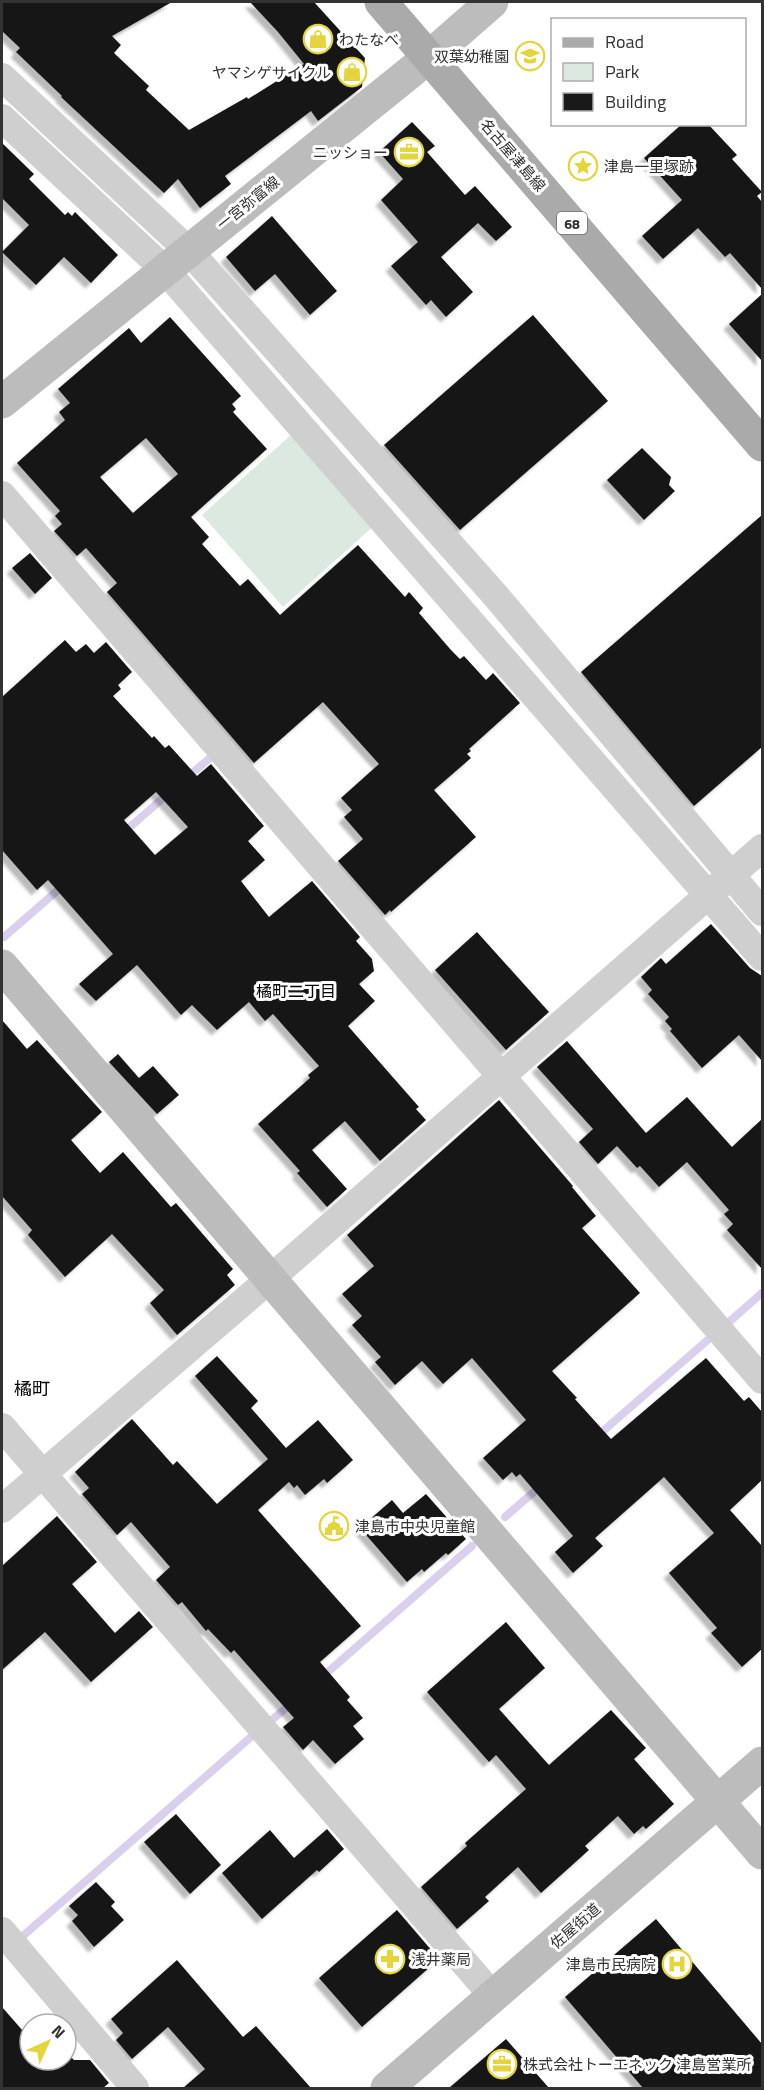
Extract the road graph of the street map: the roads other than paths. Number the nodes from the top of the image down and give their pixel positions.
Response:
1 (381, 2) edge
2 (492, 2) edge
3 (429, 57) junction
4 (2, 77) edge
5 (2, 118) edge
6 (177, 261) junction
7 (2, 402) edge
8 (762, 445) edge
9 (2, 495) edge
10 (762, 848) edge
11 (731, 876) junction
12 (709, 895) junction
13 (762, 912) edge
14 (762, 957) edge
15 (2, 966) edge
16 (502, 1076) junction
17 (271, 1278) junction
18 (762, 1380) edge
19 (2, 1427) edge
20 (42, 1474) junction
21 (2, 1509) edge
22 (762, 1763) edge
23 (718, 1801) junction
24 (762, 1853) edge
25 (2, 1931) edge
26 (494, 1996) junction
27 (135, 2088) edge
28 (387, 2088) edge

1 - 3 main road, 名古屋津島線 / 68
2 - 3 street, 一宮弥富線
3 - 6 street, 一宮弥富線
3 - 8 main road, 名古屋津島線 / 68
4 - 6 street
5 - 6 street
6 - 7 street, 一宮弥富線
6 - 11 street
6 - 12 street
9 - 16 street
10 - 11 street
11 - 12 street
11 - 13 street
12 - 14 street
12 - 16 street
15 - 17 street
16 - 17 street
16 - 18 street
17 - 20 street
17 - 23 street
19 - 20 street
20 - 21 street
20 - 26 street
22 - 23 street, 佐屋街道
23 - 24 street
23 - 26 street, 佐屋街道
25 - 27 street
26 - 28 street, 佐屋街道

